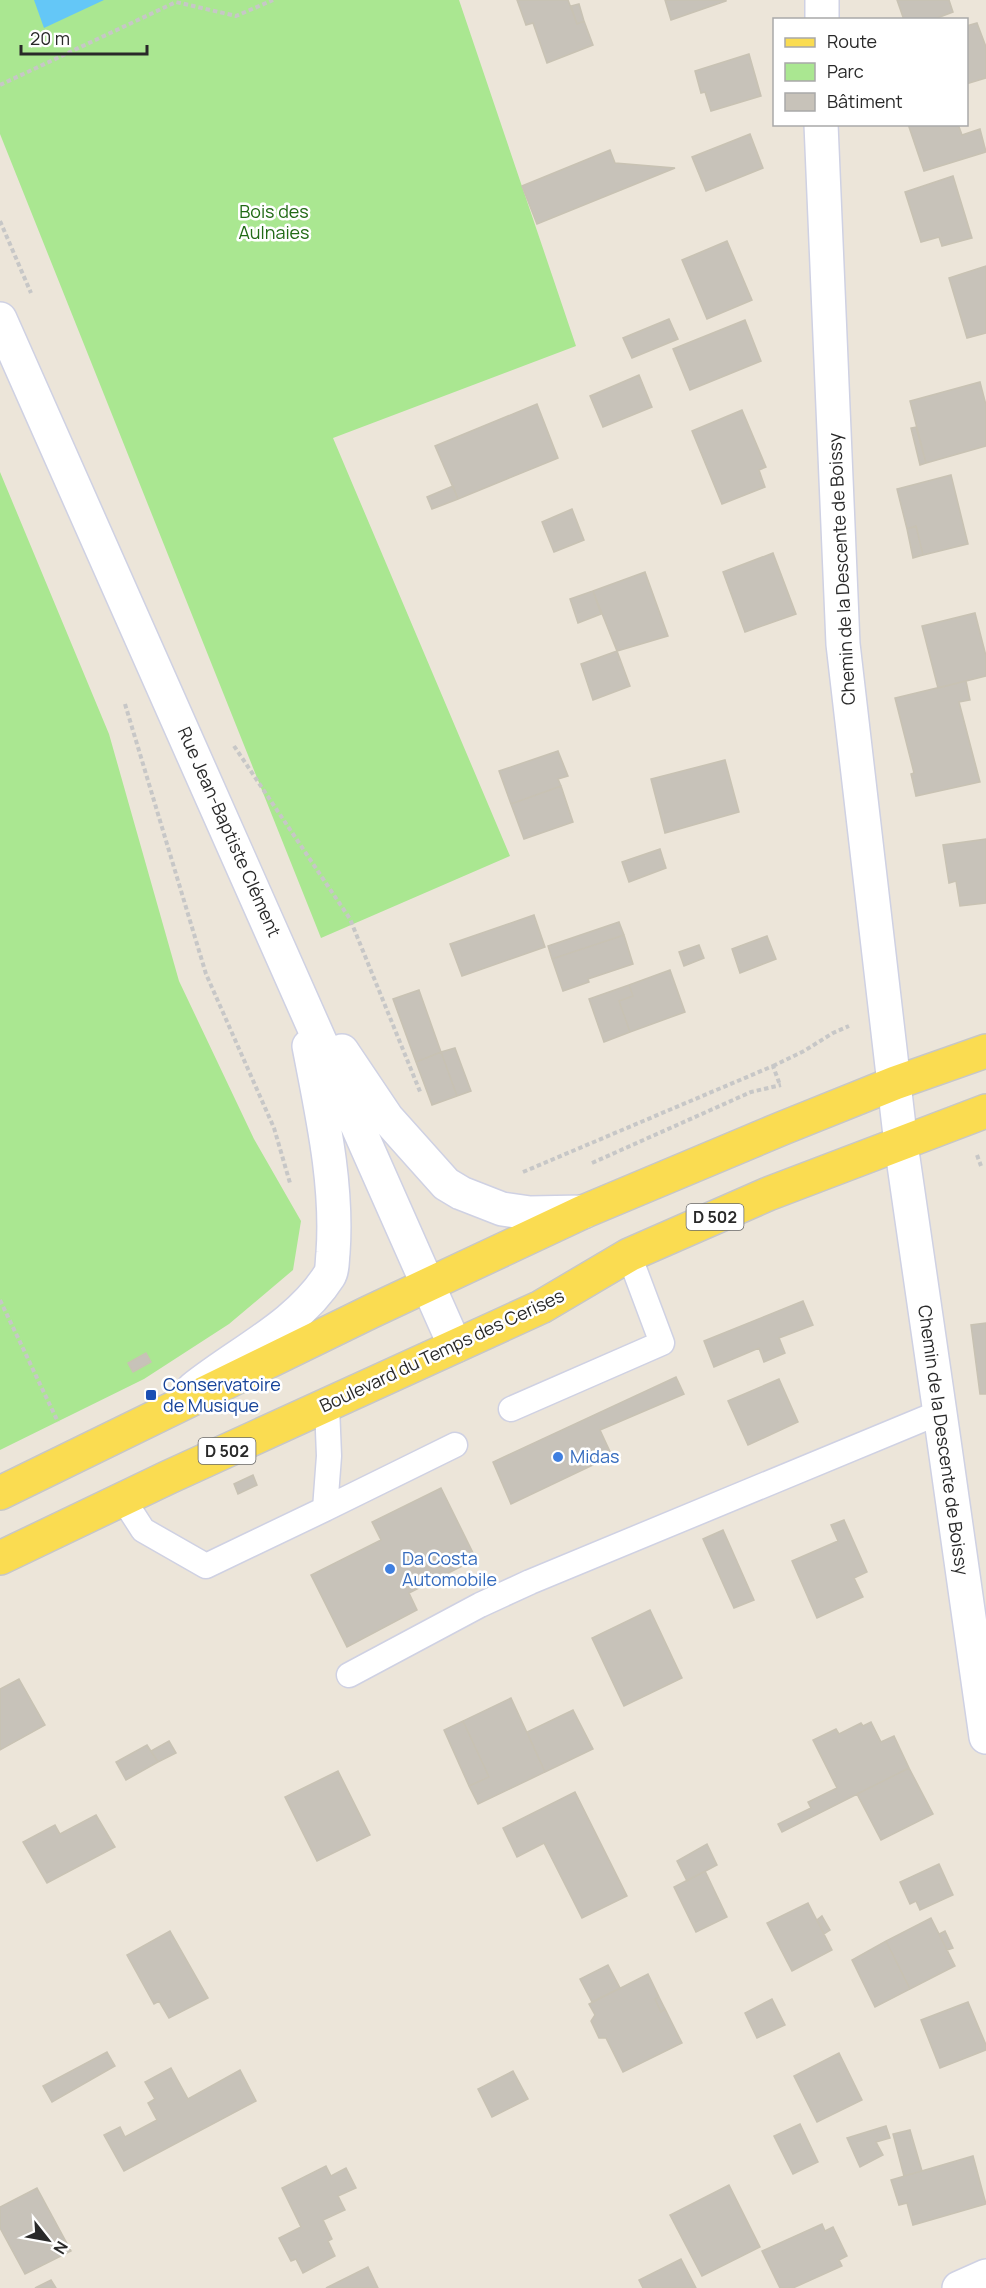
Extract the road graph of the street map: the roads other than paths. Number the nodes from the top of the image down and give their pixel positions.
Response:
1 (822, 0) edge
2 (822, 18) edge
3 (821, 126) edge
4 (0, 319) edge
5 (298, 988) junction
6 (986, 1051) edge
7 (895, 1083) junction
8 (986, 1111) edge
9 (901, 1144) junction
10 (583, 1212) junction
11 (629, 1255) junction
12 (427, 1286) junction
13 (455, 1346) junction
14 (327, 1406) junction
15 (511, 1409) dead end
16 (938, 1413) junction
17 (158, 1418) junction
18 (455, 1445) dead end
19 (0, 1493) edge
20 (123, 1499) junction
21 (325, 1509) junction
22 (0, 1558) edge
23 (348, 1675) dead end
24 (986, 1737) edge
25 (986, 2276) edge
26 (959, 2288) edge

1 - 2 street
3 - 7 street, Chemin de la Descente de Boissy
4 - 5 street, Rue Jean-Baptiste Clément
5 - 10 street
5 - 12 street, Rue Jean-Baptiste Clément
5 - 17 street
6 - 7 main road
7 - 9 street, Chemin de la Descente de Boissy
7 - 10 main road
8 - 9 main road, Boulevard du Temps des Cerises / D 502
9 - 11 main road, Boulevard du Temps des Cerises / D 502
9 - 16 street, Chemin de la Descente de Boissy
10 - 12 main road
11 - 13 main road, Boulevard du Temps des Cerises / D 502
11 - 15 lane
12 - 13 street, Rue Jean-Baptiste Clément
12 - 17 main road
13 - 14 main road, Boulevard du Temps des Cerises / D 502
14 - 20 main road, Boulevard du Temps des Cerises / D 502
14 - 21 lane
16 - 23 lane
16 - 24 street, Chemin de la Descente de Boissy
17 - 19 main road
18 - 21 lane
20 - 21 lane
20 - 22 main road, Boulevard du Temps des Cerises / D 502
25 - 26 street

